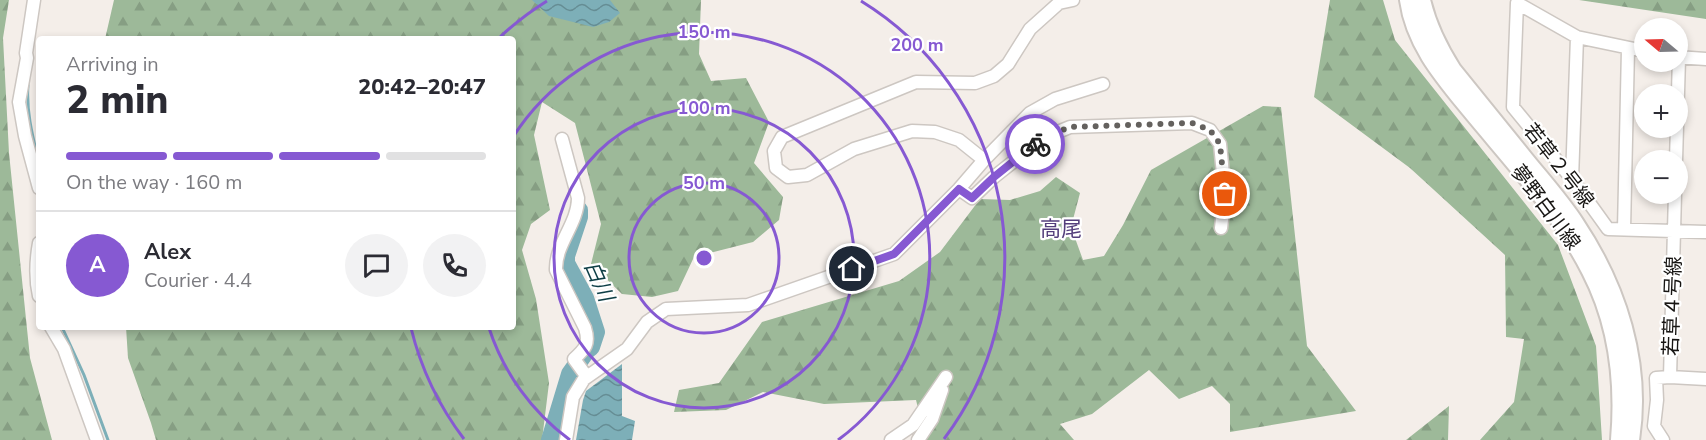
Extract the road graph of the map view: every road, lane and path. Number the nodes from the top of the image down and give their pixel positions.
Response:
1 (34, 0) edge
2 (1073, 0) edge
3 (1408, 0) edge
4 (1422, 0) edge
5 (1576, 38) junction
6 (1628, 49) junction
7 (1634, 50) edge
8 (1688, 58) edge
9 (1706, 59) edge
10 (1678, 72) edge
11 (1103, 84) dead end
12 (562, 139) dead end
13 (1676, 150) edge
14 (984, 160) junction
15 (36, 177) edge
16 (1572, 179) junction
17 (959, 189) junction
18 (1675, 204) edge
19 (1221, 228) dead end
20 (1624, 229) junction
21 (1674, 231) junction
22 (1706, 232) edge
23 (53, 330) edge
24 (587, 377) junction
25 (1670, 377) junction
26 (1706, 379) edge
27 (97, 440) edge
28 (566, 440) edge
29 (891, 440) edge
30 (918, 440) edge
31 (1619, 440) edge
32 (1630, 440) edge
33 (1663, 440) edge

1 - 15 street
2 - 14 street
3 - 31 street, 夢野白川線
4 - 32 street, 夢野白川線
5 - 6 street
5 - 16 street
5 - 16 street, 若草２号線
6 - 7 street
6 - 20 street
8 - 9 street
10 - 13 street
11 - 14 street
12 - 24 street
14 - 17 street
16 - 20 street, 若草２号線
17 - 19 street
17 - 24 street
18 - 21 street, 若草４号線
20 - 21 street, 若草２号線
21 - 22 street, 若草２号線
21 - 25 street, 若草４号線
23 - 27 street
24 - 28 street
25 - 26 street
25 - 33 street, 若草４号線
29 - 30 street

